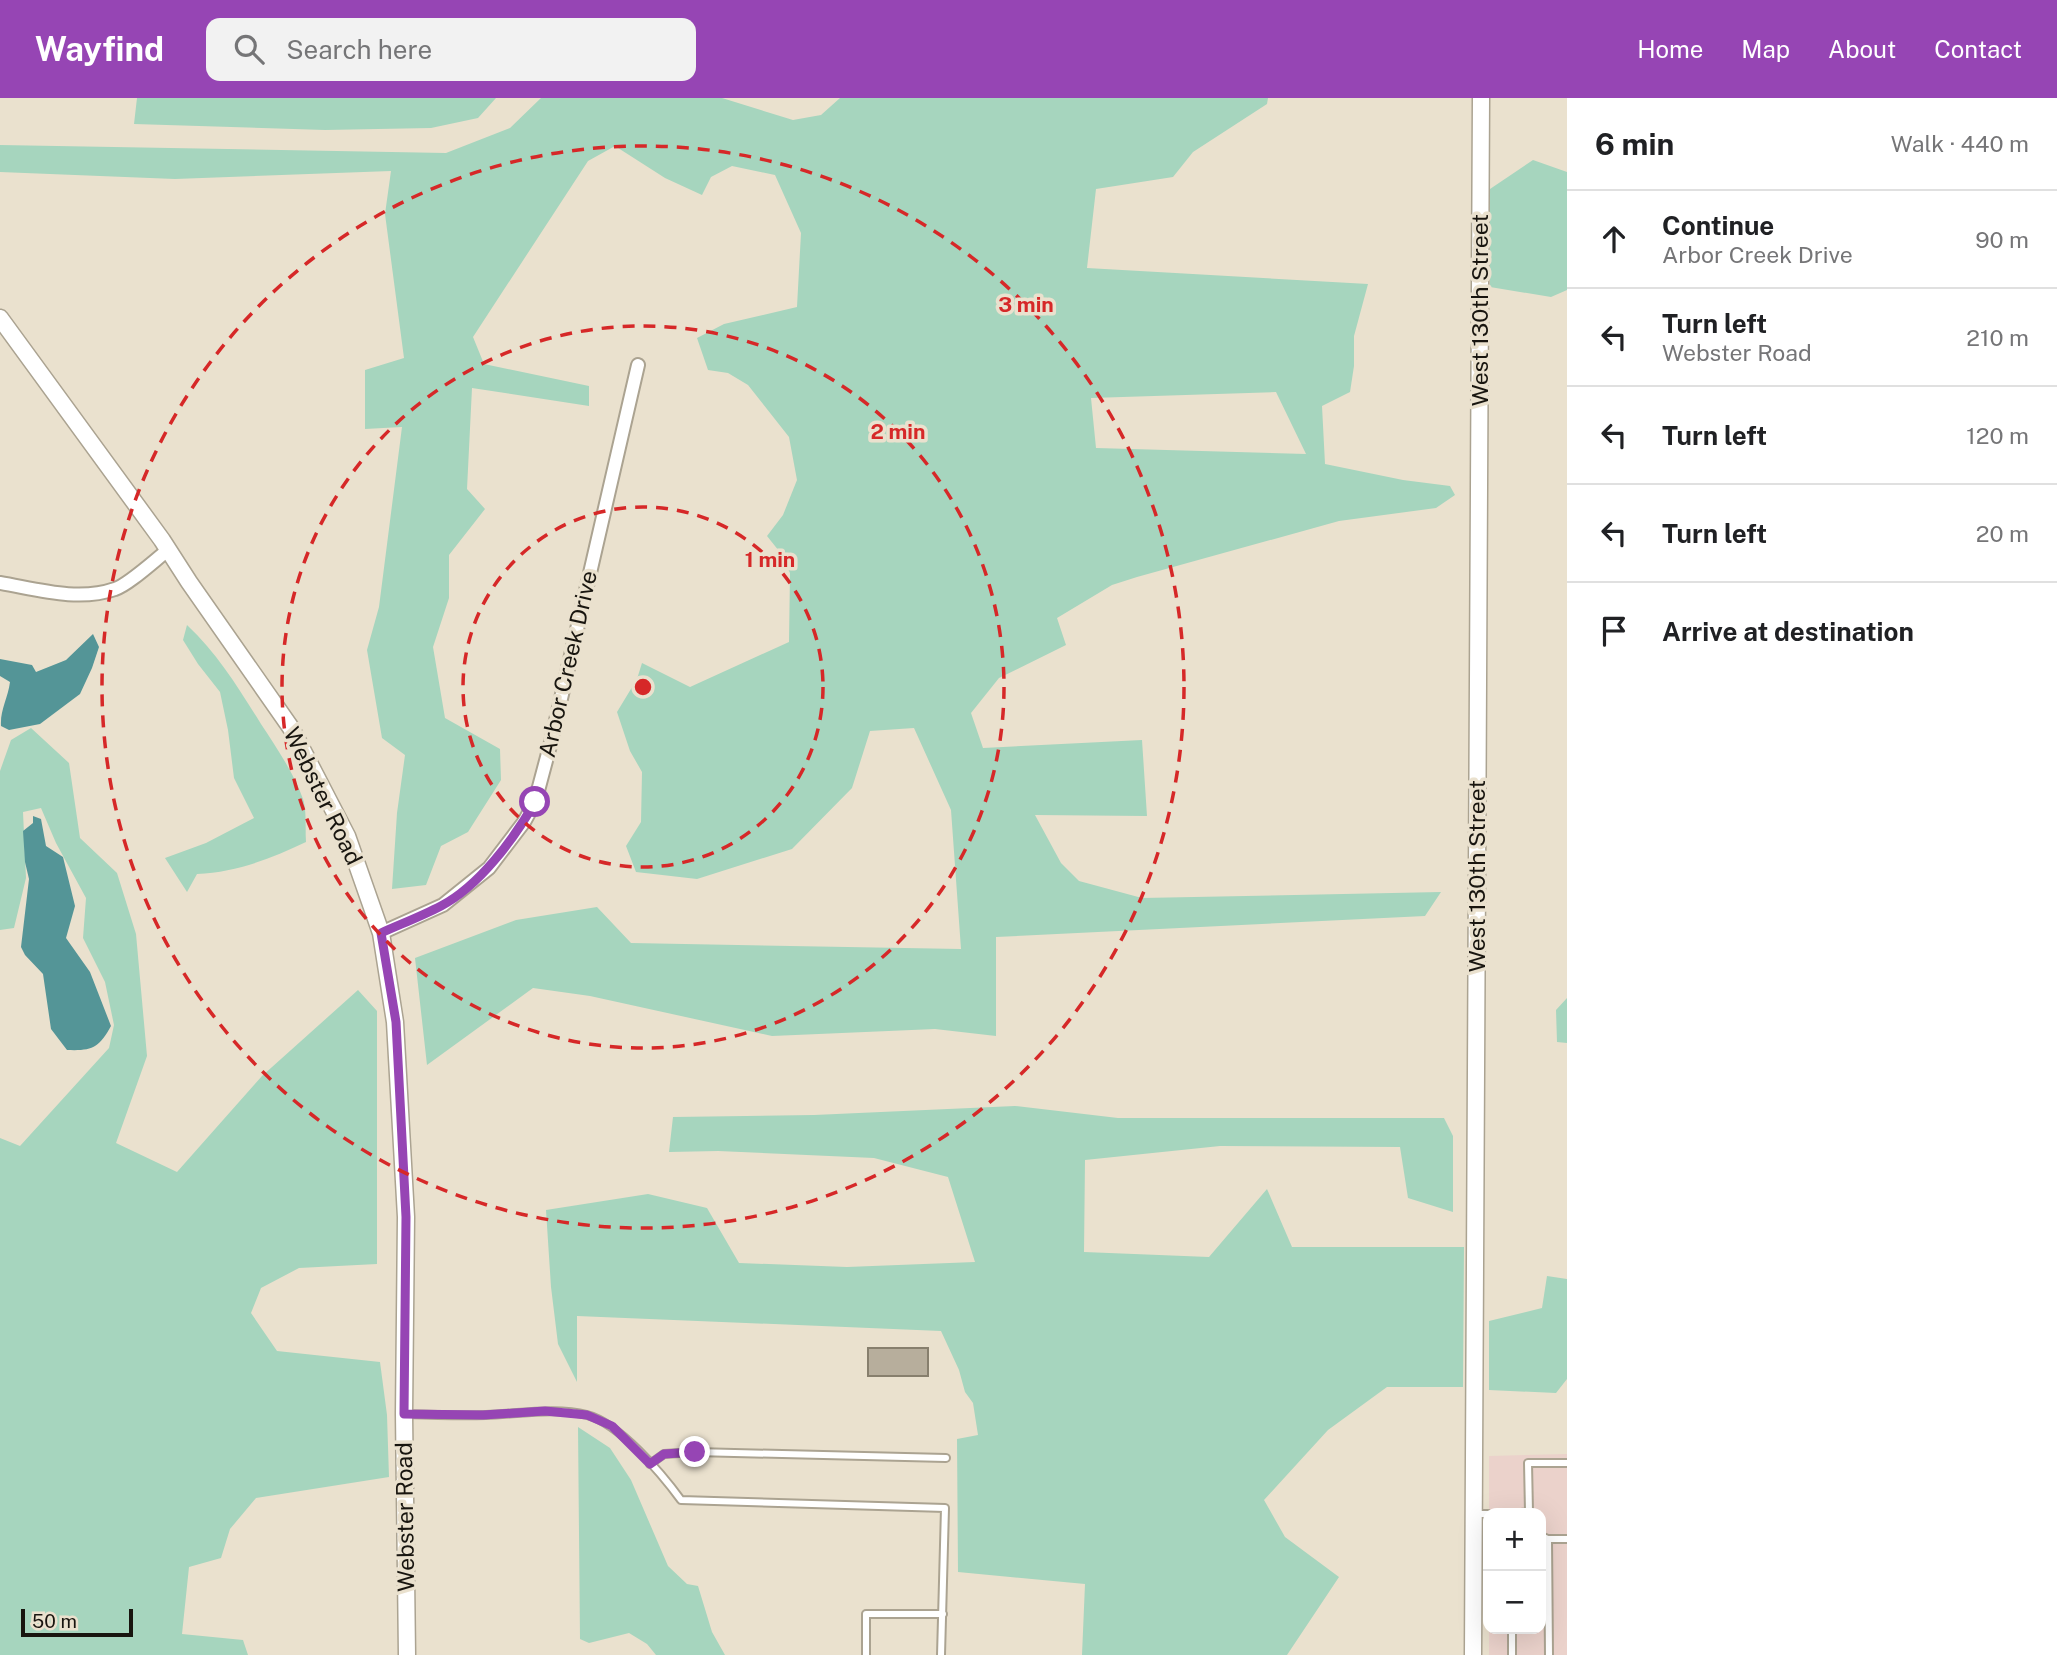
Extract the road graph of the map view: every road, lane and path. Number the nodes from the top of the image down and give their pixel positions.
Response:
1 (1481, 98) edge
2 (0, 318) edge
3 (638, 365) dead end
4 (168, 550) junction
5 (0, 583) edge
6 (381, 933) junction
7 (404, 1414) junction
8 (946, 1458) dead end
9 (1567, 1463) edge
10 (650, 1464) junction
11 (1529, 1508) edge
12 (1481, 1514) edge
13 (1546, 1537) edge
14 (1567, 1539) edge
15 (1545, 1571) edge
16 (943, 1614) junction
17 (1512, 1634) edge
18 (407, 1655) edge
19 (866, 1655) edge
20 (941, 1655) edge
21 (1473, 1655) edge
22 (1512, 1655) edge
23 (1549, 1655) edge

1 - 12 main road, West 130th Street
2 - 4 main road, Webster Road
3 - 6 street, Arbor Creek Drive
4 - 5 street
4 - 6 main road, Webster Road
6 - 7 main road, Webster Road
7 - 10 lane
7 - 18 main road, Webster Road
8 - 10 lane
9 - 11 lane
10 - 16 lane
12 - 21 main road, West 130th Street
13 - 14 lane
15 - 23 lane
16 - 19 lane
16 - 20 lane
17 - 22 lane

